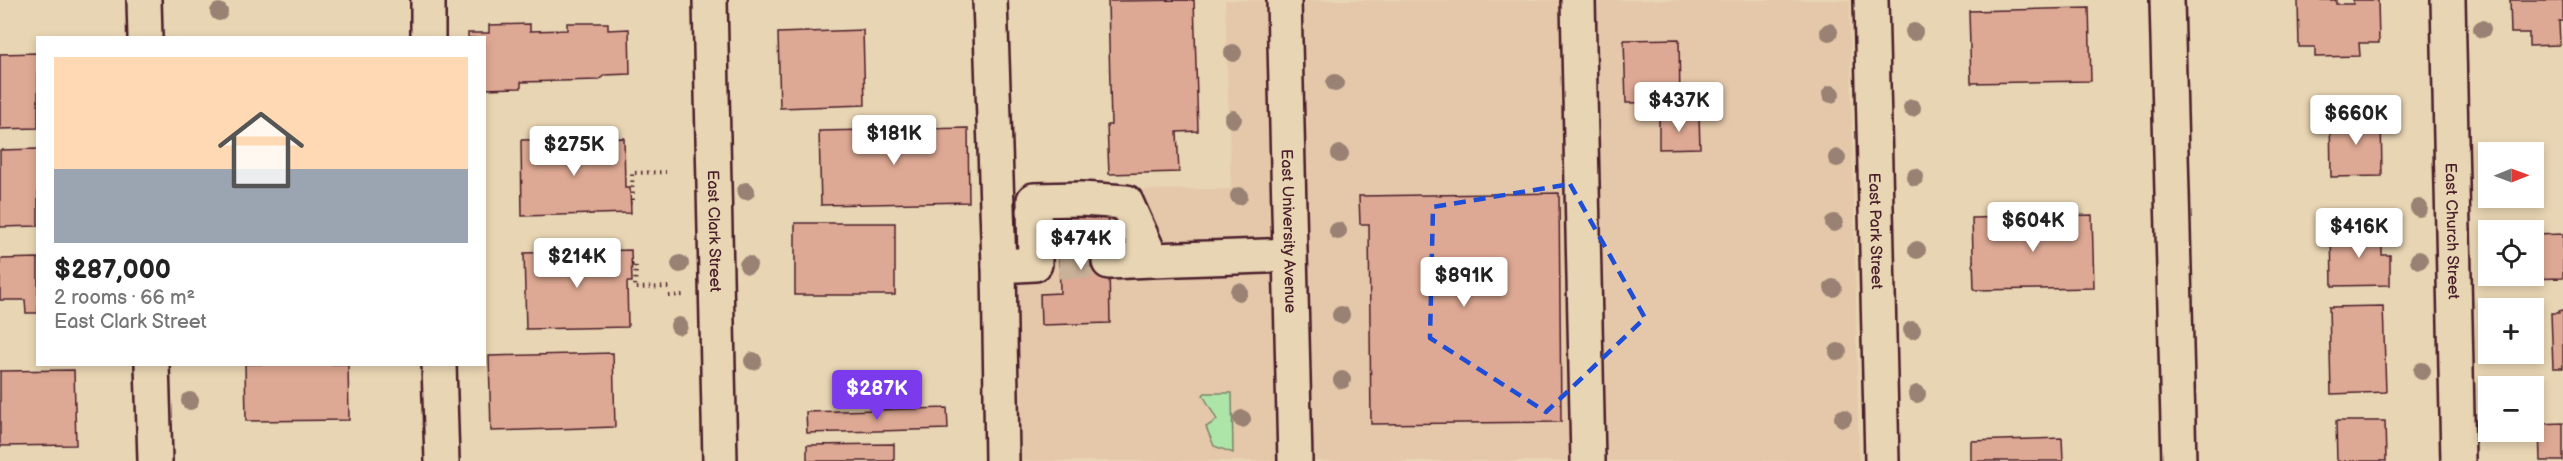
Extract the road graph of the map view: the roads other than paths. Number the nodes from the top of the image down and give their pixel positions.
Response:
1 (144, 0) edge
2 (428, 0) edge
3 (710, 0) edge
4 (990, 0) edge
5 (1284, 0) edge
6 (1578, 0) edge
7 (1871, 0) edge
8 (2168, 0) edge
9 (2448, 0) edge
10 (145, 36) edge
11 (428, 36) edge
12 (1290, 255) junction
13 (1152, 260) junction
14 (1109, 262) tunnel mouth
15 (999, 266) junction
16 (152, 366) edge
17 (439, 366) edge
18 (155, 461) edge
19 (442, 461) edge
20 (720, 461) edge
21 (1002, 461) edge
22 (1295, 461) edge
23 (1588, 461) edge
24 (1882, 461) edge
25 (2179, 461) edge
26 (2458, 461) edge

1 - 10 street
2 - 11 street
3 - 20 street, East Clark Street
4 - 15 street
5 - 12 street, East University Avenue
6 - 23 street
7 - 24 street, East Park Street
8 - 25 street
9 - 26 street, East Church Street
12 - 13 street
12 - 22 street, East University Avenue
13 - 14 street
13 - 15 street
15 - 21 street
16 - 18 street
17 - 19 street

